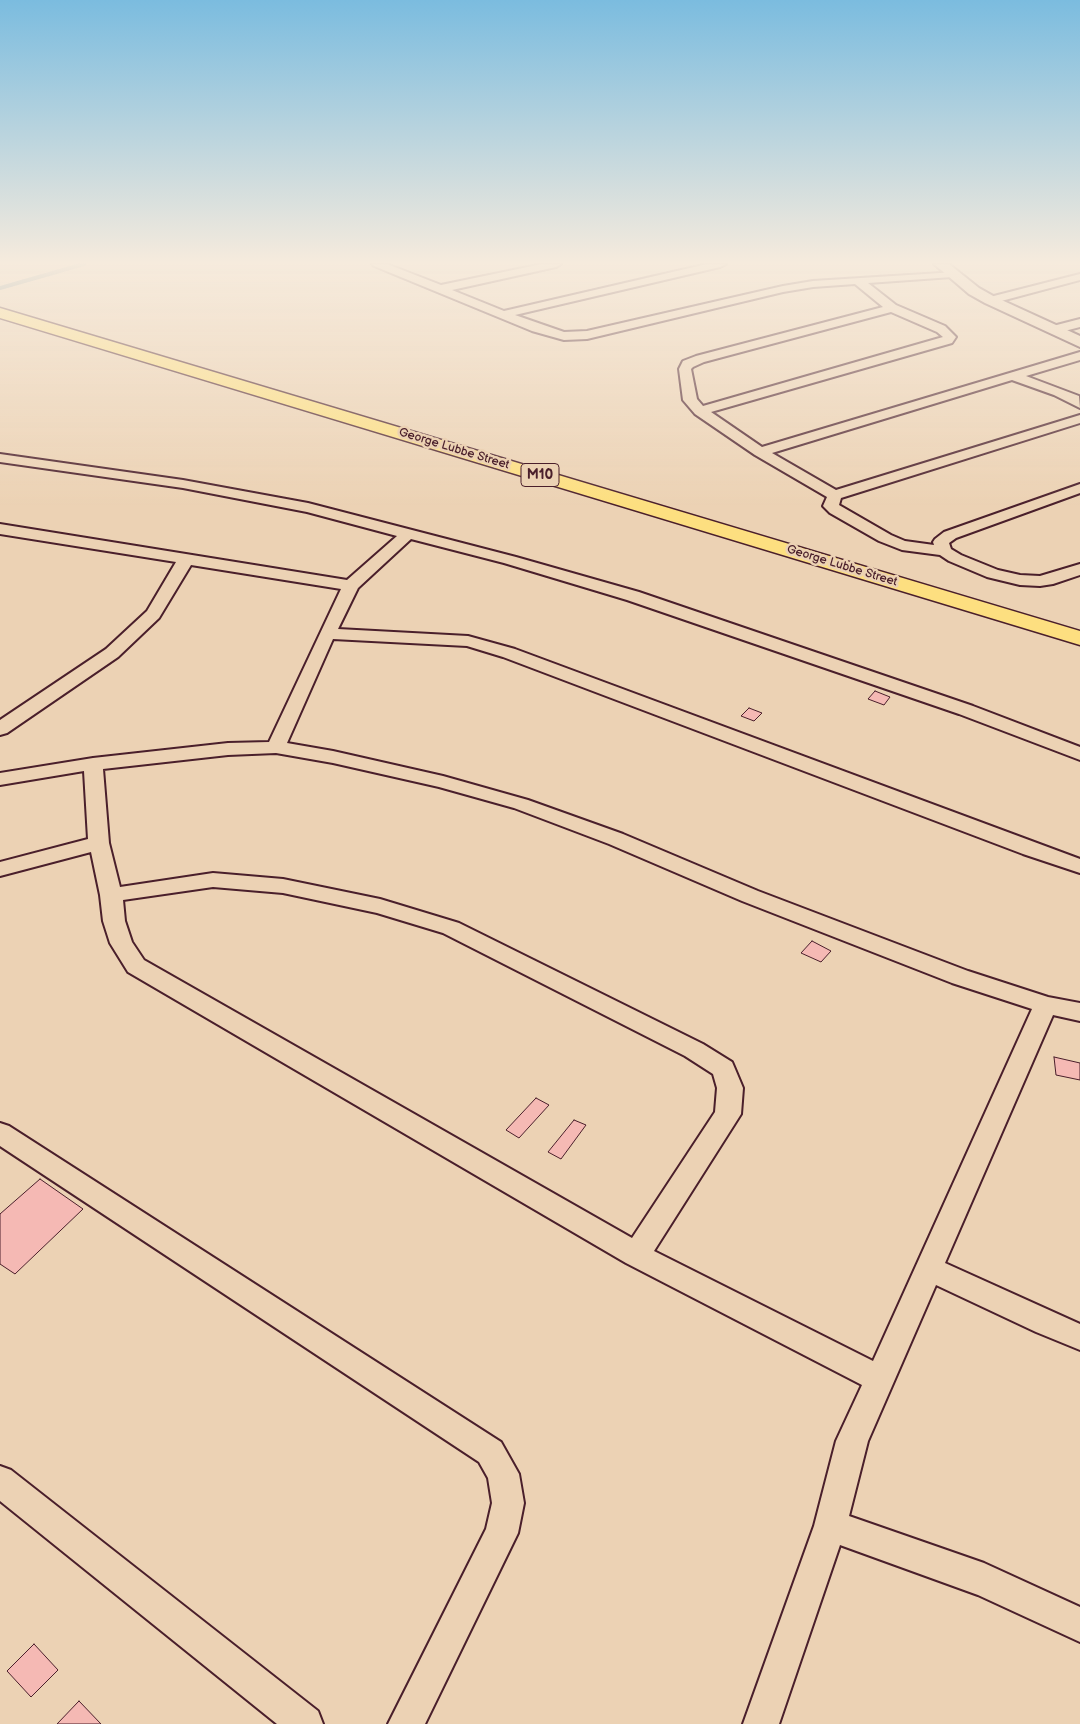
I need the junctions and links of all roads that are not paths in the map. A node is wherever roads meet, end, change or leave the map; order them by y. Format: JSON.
{"nodes":[{"id":1,"x":105,"y":344,"type":"edge"},
{"id":2,"x":755,"y":344,"type":"edge"},
{"id":3,"x":938,"y":344,"type":"edge"},
{"id":4,"x":1080,"y":356,"type":"edge"},
{"id":5,"x":1012,"y":376,"type":"junction"},
{"id":6,"x":1080,"y":404,"type":"edge"},
{"id":7,"x":700,"y":411,"type":"junction"},
{"id":8,"x":1080,"y":419,"type":"edge"},
{"id":9,"x":760,"y":452,"type":"junction"},
{"id":10,"x":0,"y":458,"type":"edge"},
{"id":11,"x":1080,"y":488,"type":"edge"},
{"id":12,"x":835,"y":494,"type":"junction"},
{"id":13,"x":0,"y":529,"type":"edge"},
{"id":14,"x":20,"y":533,"type":"junction"},
{"id":15,"x":407,"y":535,"type":"junction"},
{"id":16,"x":0,"y":544,"type":"edge"},
{"id":17,"x":944,"y":551,"type":"junction"},
{"id":18,"x":184,"y":560,"type":"junction"},
{"id":19,"x":1080,"y":569,"type":"edge"},
{"id":20,"x":351,"y":586,"type":"junction"},
{"id":21,"x":327,"y":634,"type":"junction"},
{"id":22,"x":1080,"y":638,"type":"edge"},
{"id":23,"x":0,"y":729,"type":"edge"},
{"id":24,"x":276,"y":747,"type":"junction"},
{"id":25,"x":1080,"y":754,"type":"edge"},
{"id":26,"x":93,"y":764,"type":"junction"},
{"id":27,"x":0,"y":779,"type":"edge"},
{"id":28,"x":99,"y":843,"type":"junction"},
{"id":29,"x":1080,"y":866,"type":"edge"},
{"id":30,"x":0,"y":869,"type":"edge"},
{"id":31,"x":111,"y":895,"type":"junction"},
{"id":32,"x":1046,"y":1005,"type":"junction"},
{"id":33,"x":1080,"y":1012,"type":"edge"},
{"id":34,"x":0,"y":1133,"type":"edge"},
{"id":35,"x":636,"y":1255,"type":"junction"},
{"id":36,"x":928,"y":1268,"type":"junction"},
{"id":37,"x":1080,"y":1337,"type":"edge"},
{"id":38,"x":879,"y":1378,"type":"junction"},
{"id":39,"x":0,"y":1482,"type":"edge"},
{"id":40,"x":830,"y":1526,"type":"junction"},
{"id":41,"x":1080,"y":1625,"type":"edge"},
{"id":42,"x":305,"y":1724,"type":"edge"},
{"id":43,"x":406,"y":1724,"type":"edge"},
{"id":44,"x":761,"y":1724,"type":"edge"}],
"edges":[{"from":1,"to":22,"type":"main road","name":"George Lubbe Street","number":"M10"},
{"from":2,"to":7,"type":"street"},
{"from":3,"to":7,"type":"street"},
{"from":4,"to":5,"type":"street"},
{"from":5,"to":6,"type":"street"},
{"from":5,"to":9,"type":"street"},
{"from":7,"to":9,"type":"street"},
{"from":8,"to":12,"type":"street"},
{"from":9,"to":12,"type":"street"},
{"from":10,"to":15,"type":"street"},
{"from":11,"to":17,"type":"street"},
{"from":12,"to":17,"type":"street"},
{"from":13,"to":14,"type":"street"},
{"from":14,"to":16,"type":"street"},
{"from":14,"to":18,"type":"street"},
{"from":15,"to":20,"type":"street"},
{"from":15,"to":25,"type":"street"},
{"from":17,"to":19,"type":"street"},
{"from":18,"to":20,"type":"street"},
{"from":18,"to":23,"type":"street"},
{"from":20,"to":21,"type":"street"},
{"from":21,"to":24,"type":"street"},
{"from":21,"to":29,"type":"street"},
{"from":24,"to":26,"type":"street"},
{"from":24,"to":32,"type":"street"},
{"from":26,"to":27,"type":"street"},
{"from":26,"to":28,"type":"street"},
{"from":28,"to":30,"type":"street"},
{"from":28,"to":31,"type":"street"},
{"from":31,"to":35,"type":"street"},
{"from":31,"to":35,"type":"street"},
{"from":32,"to":33,"type":"street"},
{"from":32,"to":36,"type":"street"},
{"from":34,"to":43,"type":"street"},
{"from":35,"to":38,"type":"street"},
{"from":36,"to":37,"type":"street"},
{"from":36,"to":38,"type":"street"},
{"from":38,"to":40,"type":"street"},
{"from":39,"to":42,"type":"street"},
{"from":40,"to":41,"type":"street"},
{"from":40,"to":44,"type":"street"}]}
